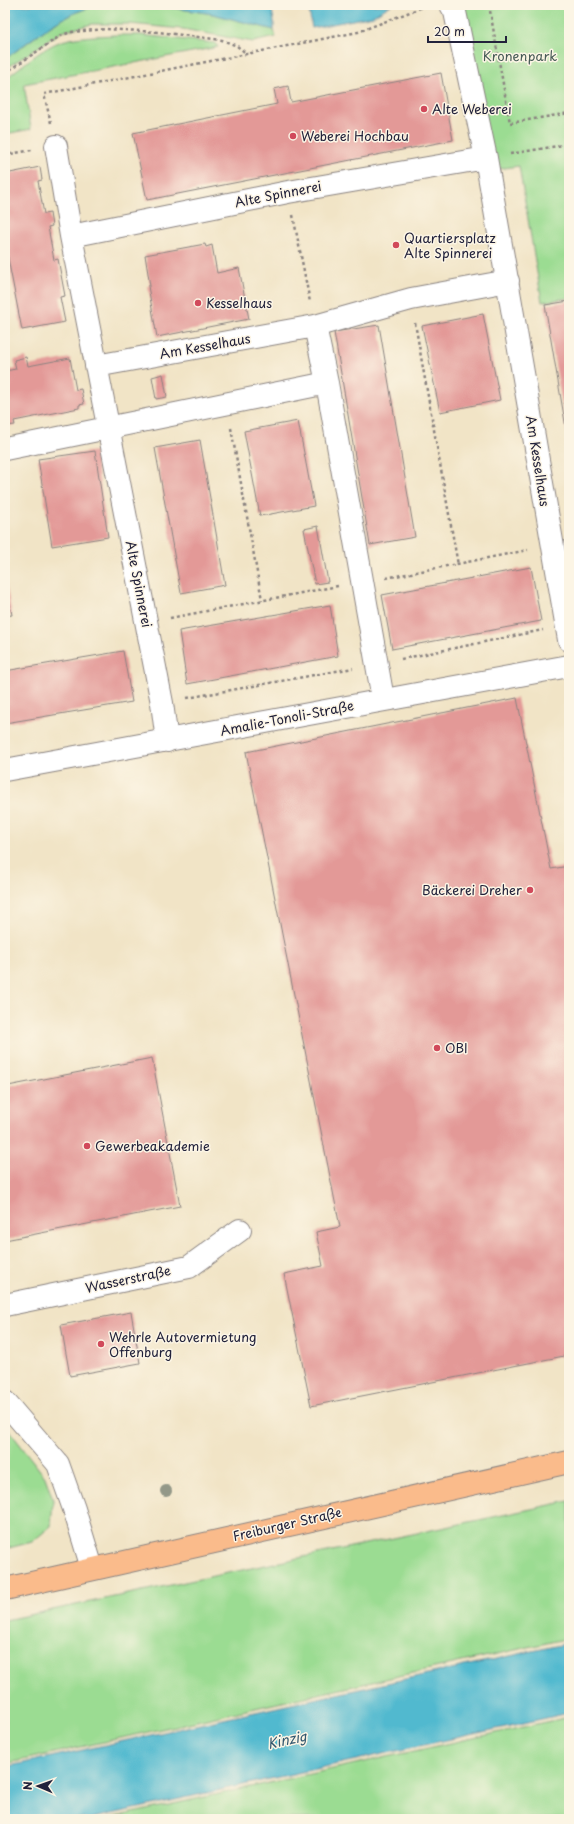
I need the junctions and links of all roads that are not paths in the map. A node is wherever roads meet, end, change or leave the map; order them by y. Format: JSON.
{"nodes":[{"id":1,"x":451,"y":5,"type":"edge"},
{"id":2,"x":56,"y":146,"type":"dead end"},
{"id":3,"x":486,"y":158,"type":"junction"},
{"id":4,"x":71,"y":236,"type":"junction"},
{"id":5,"x":508,"y":281,"type":"junction"},
{"id":6,"x":315,"y":326,"type":"junction"},
{"id":7,"x":96,"y":366,"type":"junction"},
{"id":8,"x":327,"y":383,"type":"junction"},
{"id":9,"x":109,"y":428,"type":"junction"},
{"id":10,"x":5,"y":449,"type":"edge"},
{"id":11,"x":569,"y":640,"type":"edge"},
{"id":12,"x":569,"y":666,"type":"edge"},
{"id":13,"x":383,"y":699,"type":"junction"},
{"id":14,"x":167,"y":741,"type":"junction"},
{"id":15,"x":5,"y":770,"type":"edge"},
{"id":16,"x":240,"y":1230,"type":"dead end"},
{"id":17,"x":5,"y":1305,"type":"edge"},
{"id":18,"x":5,"y":1402,"type":"edge"},
{"id":19,"x":569,"y":1462,"type":"edge"},
{"id":20,"x":92,"y":1568,"type":"junction"},
{"id":21,"x":5,"y":1588,"type":"edge"}],
"edges":[{"from":1,"to":3,"type":"street","name":"Am Kesselhaus"},
{"from":2,"to":4,"type":"street","name":"Alte Spinnerei"},
{"from":3,"to":4,"type":"street","name":"Alte Spinnerei"},
{"from":3,"to":5,"type":"street","name":"Am Kesselhaus"},
{"from":4,"to":7,"type":"street","name":"Alte Spinnerei"},
{"from":5,"to":6,"type":"street","name":"Am Kesselhaus"},
{"from":5,"to":11,"type":"street","name":"Am Kesselhaus"},
{"from":6,"to":7,"type":"street","name":"Am Kesselhaus"},
{"from":6,"to":8,"type":"street"},
{"from":7,"to":9,"type":"street","name":"Alte Spinnerei"},
{"from":8,"to":9,"type":"street"},
{"from":8,"to":13,"type":"street"},
{"from":9,"to":10,"type":"street"},
{"from":9,"to":14,"type":"street","name":"Alte Spinnerei"},
{"from":12,"to":13,"type":"street","name":"Amalie-Tonoli-Straße"},
{"from":13,"to":14,"type":"street","name":"Amalie-Tonoli-Straße"},
{"from":14,"to":15,"type":"street","name":"Amalie-Tonoli-Straße"},
{"from":16,"to":17,"type":"street","name":"Wasserstraße"},
{"from":18,"to":20,"type":"street"},
{"from":19,"to":20,"type":"main road","name":"Freiburger Straße"},
{"from":20,"to":21,"type":"main road","name":"Freiburger Straße"}]}
